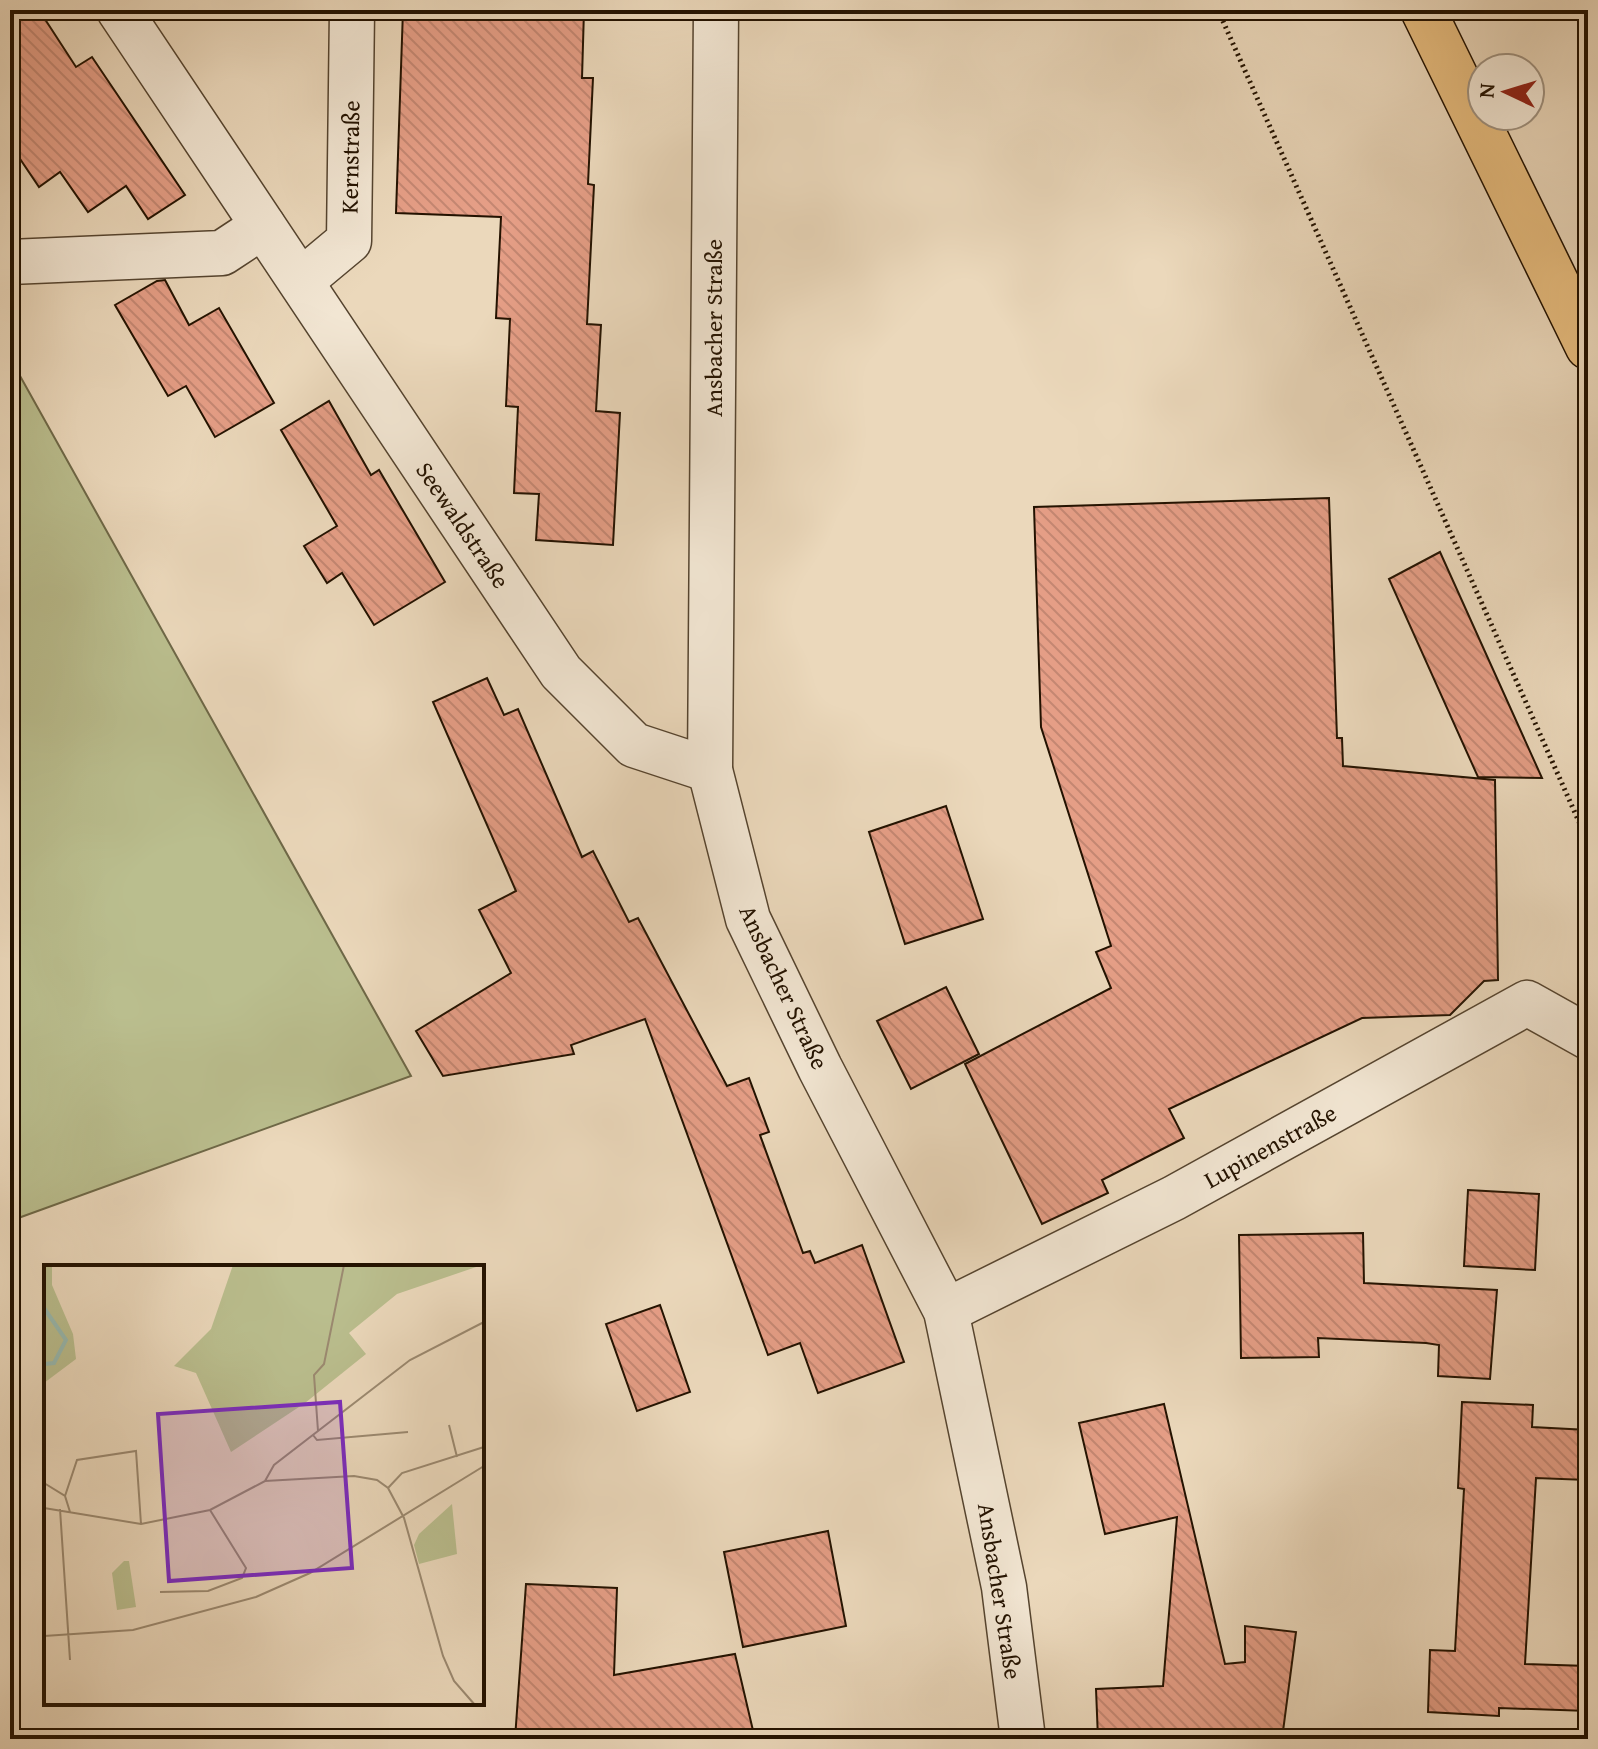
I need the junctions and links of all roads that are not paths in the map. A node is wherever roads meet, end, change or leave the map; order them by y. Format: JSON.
{"nodes":[{"id":1,"x":119,"y":10,"type":"edge"},
{"id":2,"x":352,"y":10,"type":"edge"},
{"id":3,"x":716,"y":10,"type":"edge"},
{"id":4,"x":1423,"y":10,"type":"edge"},
{"id":5,"x":263,"y":226,"type":"junction"},
{"id":6,"x":10,"y":262,"type":"edge"},
{"id":7,"x":301,"y":281,"type":"junction"},
{"id":8,"x":1588,"y":347,"type":"edge"},
{"id":9,"x":710,"y":770,"type":"junction"},
{"id":10,"x":1588,"y":1037,"type":"edge"},
{"id":11,"x":946,"y":1311,"type":"junction"},
{"id":12,"x":1023,"y":1739,"type":"edge"}],
"edges":[{"from":1,"to":5,"type":"street","name":"Seewaldstraße"},
{"from":2,"to":7,"type":"street","name":"Kernstraße"},
{"from":3,"to":9,"type":"street","name":"Ansbacher Straße"},
{"from":4,"to":8,"type":"main road"},
{"from":5,"to":6,"type":"street"},
{"from":5,"to":7,"type":"street","name":"Seewaldstraße"},
{"from":7,"to":9,"type":"street","name":"Seewaldstraße"},
{"from":9,"to":11,"type":"street","name":"Ansbacher Straße"},
{"from":10,"to":11,"type":"street","name":"Lupinenstraße"},
{"from":11,"to":12,"type":"street","name":"Ansbacher Straße"}]}
